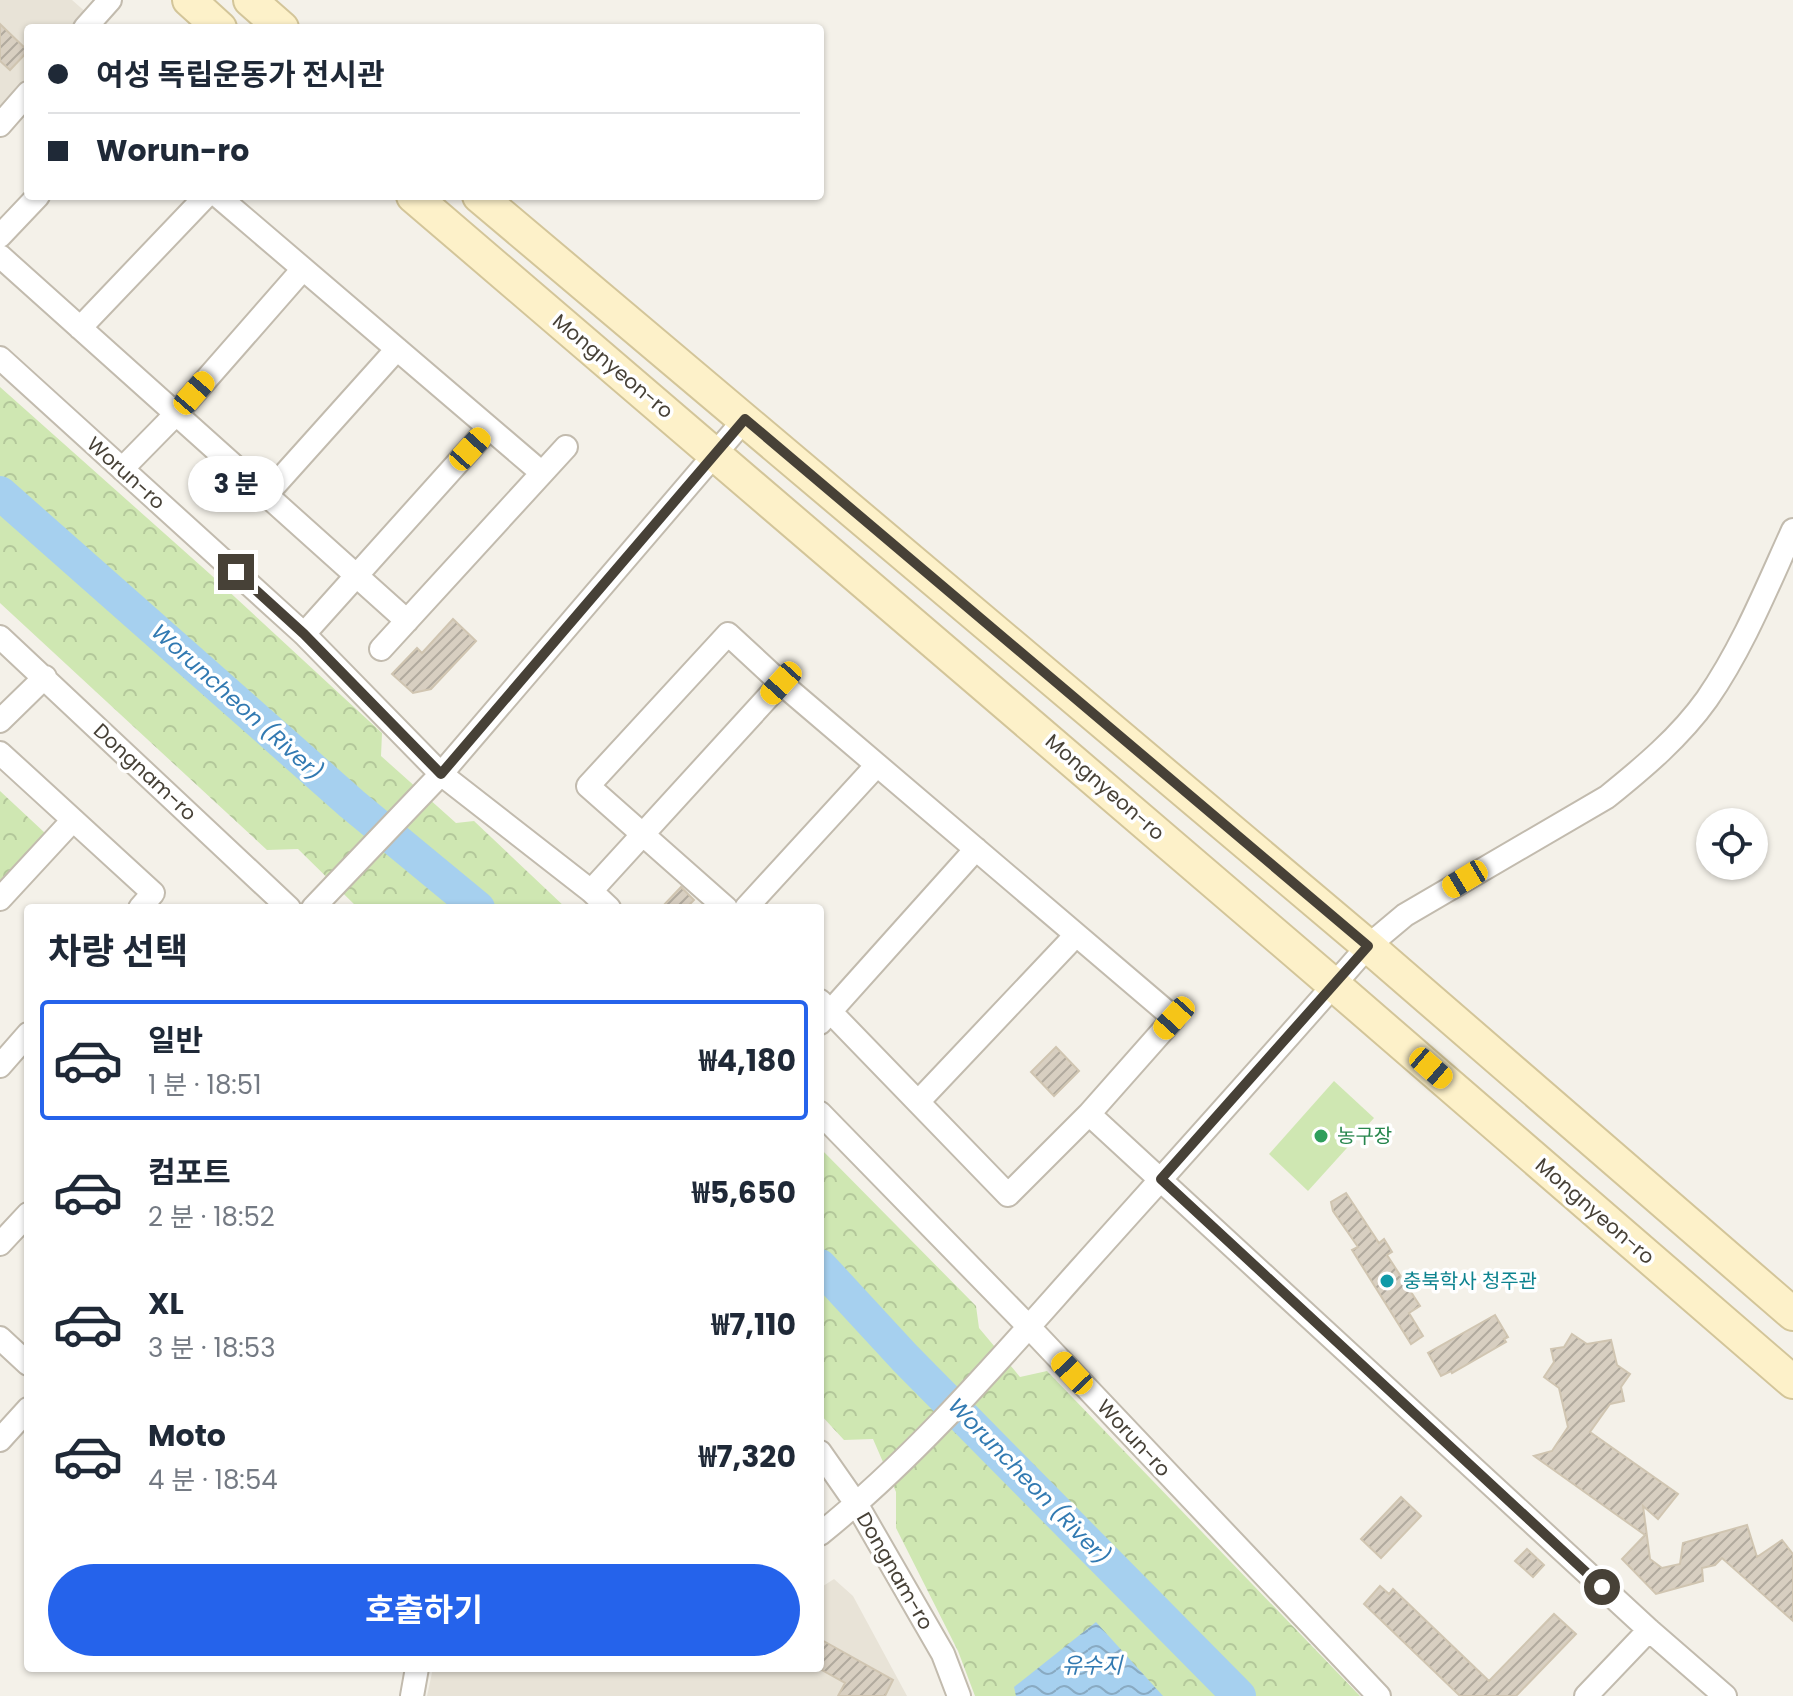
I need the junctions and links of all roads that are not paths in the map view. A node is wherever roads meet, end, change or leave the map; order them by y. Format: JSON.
{"nodes":[{"id":1,"x":110,"y":0,"type":"edge"},
{"id":2,"x":189,"y":0,"type":"edge"},
{"id":3,"x":250,"y":0,"type":"edge"},
{"id":4,"x":89,"y":24,"type":"edge"},
{"id":5,"x":216,"y":24,"type":"edge"},
{"id":6,"x":277,"y":24,"type":"edge"},
{"id":7,"x":24,"y":98,"type":"edge"},
{"id":8,"x":0,"y":125,"type":"edge"},
{"id":9,"x":34,"y":200,"type":"edge"},
{"id":10,"x":202,"y":200,"type":"edge"},
{"id":11,"x":223,"y":200,"type":"edge"},
{"id":12,"x":418,"y":200,"type":"edge"},
{"id":13,"x":484,"y":200,"type":"edge"},
{"id":14,"x":0,"y":236,"type":"edge"},
{"id":15,"x":0,"y":256,"type":"edge"},
{"id":16,"x":303,"y":269,"type":"junction"},
{"id":17,"x":80,"y":328,"type":"junction"},
{"id":18,"x":397,"y":349,"type":"junction"},
{"id":19,"x":0,"y":358,"type":"edge"},
{"id":20,"x":176,"y":414,"type":"junction"},
{"id":21,"x":745,"y":419,"type":"junction"},
{"id":22,"x":489,"y":428,"type":"junction"},
{"id":23,"x":566,"y":447,"type":"dead end"},
{"id":24,"x":716,"y":454,"type":"junction"},
{"id":25,"x":122,"y":469,"type":"junction"},
{"id":26,"x":542,"y":473,"type":"junction"},
{"id":27,"x":266,"y":495,"type":"junction"},
{"id":28,"x":1793,"y":530,"type":"edge"},
{"id":29,"x":356,"y":576,"type":"junction"},
{"id":30,"x":407,"y":621,"type":"junction"},
{"id":31,"x":304,"y":634,"type":"junction"},
{"id":32,"x":0,"y":637,"type":"edge"},
{"id":33,"x":381,"y":649,"type":"dead end"},
{"id":34,"x":45,"y":677,"type":"junction"},
{"id":35,"x":781,"y":683,"type":"junction"},
{"id":36,"x":0,"y":721,"type":"edge"},
{"id":37,"x":0,"y":753,"type":"edge"},
{"id":38,"x":877,"y":765,"type":"junction"},
{"id":39,"x":441,"y":774,"type":"junction"},
{"id":40,"x":73,"y":820,"type":"junction"},
{"id":41,"x":644,"y":833,"type":"junction"},
{"id":42,"x":976,"y":849,"type":"junction"},
{"id":43,"x":591,"y":891,"type":"junction"},
{"id":44,"x":0,"y":899,"type":"edge"},
{"id":45,"x":143,"y":904,"type":"edge"},
{"id":46,"x":285,"y":904,"type":"edge"},
{"id":47,"x":317,"y":904,"type":"edge"},
{"id":48,"x":605,"y":904,"type":"edge"},
{"id":49,"x":722,"y":904,"type":"edge"},
{"id":50,"x":750,"y":904,"type":"edge"},
{"id":51,"x":1076,"y":935,"type":"junction"},
{"id":52,"x":1368,"y":946,"type":"junction"},
{"id":53,"x":1334,"y":985,"type":"junction"},
{"id":54,"x":824,"y":1012,"type":"edge"},
{"id":55,"x":24,"y":1039,"type":"edge"},
{"id":56,"x":0,"y":1066,"type":"edge"},
{"id":57,"x":918,"y":1102,"type":"junction"},
{"id":58,"x":1089,"y":1114,"type":"junction"},
{"id":59,"x":824,"y":1117,"type":"edge"},
{"id":60,"x":1161,"y":1179,"type":"junction"},
{"id":61,"x":24,"y":1218,"type":"edge"},
{"id":62,"x":0,"y":1244,"type":"edge"},
{"id":63,"x":1793,"y":1314,"type":"edge"},
{"id":64,"x":1029,"y":1327,"type":"junction"},
{"id":65,"x":0,"y":1338,"type":"edge"},
{"id":66,"x":24,"y":1360,"type":"edge"},
{"id":67,"x":1793,"y":1382,"type":"edge"},
{"id":68,"x":24,"y":1413,"type":"edge"},
{"id":69,"x":0,"y":1440,"type":"edge"},
{"id":70,"x":824,"y":1458,"type":"edge"},
{"id":71,"x":857,"y":1505,"type":"junction"},
{"id":72,"x":824,"y":1531,"type":"edge"},
{"id":73,"x":1649,"y":1630,"type":"junction"},
{"id":74,"x":416,"y":1672,"type":"edge"},
{"id":75,"x":412,"y":1696,"type":"edge"},
{"id":76,"x":959,"y":1696,"type":"edge"},
{"id":77,"x":1379,"y":1696,"type":"edge"},
{"id":78,"x":1586,"y":1696,"type":"edge"},
{"id":79,"x":1725,"y":1696,"type":"edge"}],
"edges":[{"from":1,"to":4,"type":"street"},
{"from":2,"to":5,"type":"street"},
{"from":3,"to":6,"type":"street"},
{"from":7,"to":8,"type":"street"},
{"from":9,"to":14,"type":"street"},
{"from":10,"to":17,"type":"street"},
{"from":11,"to":16,"type":"street"},
{"from":12,"to":24,"type":"street","name":"Mongnyeon-ro"},
{"from":13,"to":21,"type":"street"},
{"from":15,"to":17,"type":"street"},
{"from":16,"to":18,"type":"street"},
{"from":16,"to":20,"type":"street"},
{"from":17,"to":20,"type":"street"},
{"from":18,"to":22,"type":"street"},
{"from":18,"to":27,"type":"street"},
{"from":19,"to":25,"type":"street","name":"Worun-ro"},
{"from":20,"to":25,"type":"street"},
{"from":20,"to":27,"type":"street"},
{"from":21,"to":24,"type":"street"},
{"from":21,"to":52,"type":"street"},
{"from":22,"to":26,"type":"street"},
{"from":22,"to":29,"type":"street"},
{"from":23,"to":26,"type":"street"},
{"from":24,"to":39,"type":"street"},
{"from":24,"to":53,"type":"street","name":"Mongnyeon-ro"},
{"from":25,"to":31,"type":"street","name":"Worun-ro"},
{"from":26,"to":30,"type":"street"},
{"from":27,"to":29,"type":"street"},
{"from":28,"to":52,"type":"street"},
{"from":29,"to":30,"type":"street"},
{"from":29,"to":31,"type":"street"},
{"from":30,"to":33,"type":"street"},
{"from":31,"to":39,"type":"street","name":"Worun-ro"},
{"from":32,"to":34,"type":"street","name":"Dongnam-ro"},
{"from":34,"to":36,"type":"street"},
{"from":34,"to":46,"type":"street","name":"Dongnam-ro"},
{"from":35,"to":38,"type":"street"},
{"from":35,"to":41,"type":"street"},
{"from":35,"to":41,"type":"street"},
{"from":37,"to":40,"type":"street"},
{"from":38,"to":42,"type":"street"},
{"from":38,"to":50,"type":"street"},
{"from":39,"to":43,"type":"street","name":"Worun-ro"},
{"from":39,"to":47,"type":"street"},
{"from":40,"to":44,"type":"street"},
{"from":40,"to":45,"type":"street"},
{"from":41,"to":43,"type":"street"},
{"from":41,"to":49,"type":"street"},
{"from":42,"to":51,"type":"street"},
{"from":42,"to":54,"type":"street"},
{"from":43,"to":48,"type":"street","name":"Worun-ro"},
{"from":51,"to":57,"type":"street"},
{"from":51,"to":58,"type":"street"},
{"from":52,"to":53,"type":"street"},
{"from":52,"to":63,"type":"street"},
{"from":53,"to":60,"type":"street"},
{"from":53,"to":67,"type":"street","name":"Mongnyeon-ro"},
{"from":54,"to":57,"type":"street"},
{"from":55,"to":56,"type":"street"},
{"from":57,"to":58,"type":"street"},
{"from":58,"to":60,"type":"street"},
{"from":59,"to":64,"type":"street","name":"Worun-ro"},
{"from":60,"to":64,"type":"street"},
{"from":60,"to":73,"type":"street"},
{"from":61,"to":62,"type":"street"},
{"from":64,"to":71,"type":"street"},
{"from":64,"to":77,"type":"street","name":"Worun-ro"},
{"from":65,"to":66,"type":"street"},
{"from":68,"to":69,"type":"street"},
{"from":70,"to":71,"type":"street","name":"Dongnam-ro"},
{"from":71,"to":72,"type":"street"},
{"from":71,"to":76,"type":"street","name":"Dongnam-ro"},
{"from":73,"to":78,"type":"street"},
{"from":73,"to":79,"type":"street"},
{"from":74,"to":75,"type":"street"}]}
